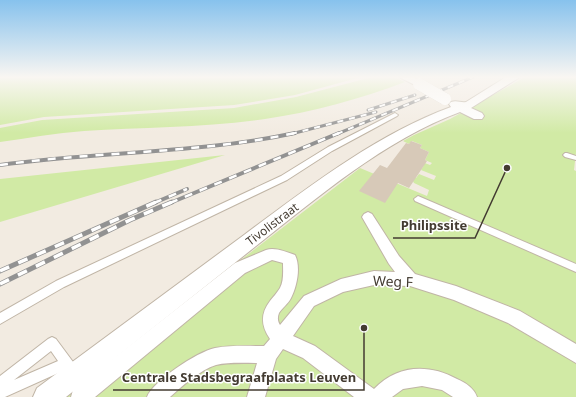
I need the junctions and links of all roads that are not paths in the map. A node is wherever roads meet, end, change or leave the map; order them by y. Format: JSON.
{"nodes":[{"id":1,"x":439,"y":96,"type":"edge"},
{"id":2,"x":483,"y":96,"type":"edge"},
{"id":3,"x":462,"y":108,"type":"junction"},
{"id":4,"x":395,"y":115,"type":"dead end"},
{"id":5,"x":478,"y":116,"type":"dead end"},
{"id":6,"x":567,"y":155,"type":"dead end"},
{"id":7,"x":576,"y":158,"type":"edge"},
{"id":8,"x":418,"y":199,"type":"dead end"},
{"id":9,"x":368,"y":217,"type":"dead end"},
{"id":10,"x":576,"y":268,"type":"edge"},
{"id":11,"x":410,"y":279,"type":"junction"},
{"id":12,"x":0,"y":318,"type":"edge"},
{"id":13,"x":281,"y":337,"type":"junction"},
{"id":14,"x":576,"y":354,"type":"edge"},
{"id":15,"x":268,"y":355,"type":"junction"},
{"id":16,"x":74,"y":378,"type":"edge"},
{"id":17,"x":0,"y":384,"type":"edge"},
{"id":18,"x":0,"y":393,"type":"edge"},
{"id":19,"x":46,"y":397,"type":"edge"},
{"id":20,"x":156,"y":397,"type":"edge"},
{"id":21,"x":256,"y":397,"type":"edge"},
{"id":22,"x":370,"y":397,"type":"edge"},
{"id":23,"x":379,"y":397,"type":"edge"},
{"id":24,"x":468,"y":397,"type":"edge"}],
"edges":[{"from":1,"to":3,"type":"street","bridge":true},
{"from":2,"to":3,"type":"street","name":"Tivolistraat"},
{"from":3,"to":5,"type":"street"},
{"from":3,"to":16,"type":"street","name":"Tivolistraat"},
{"from":4,"to":12,"type":"lane"},
{"from":6,"to":7,"type":"lane"},
{"from":8,"to":10,"type":"lane"},
{"from":9,"to":11,"type":"street"},
{"from":11,"to":13,"type":"street","name":"Weg F"},
{"from":11,"to":14,"type":"street","name":"Weg F"},
{"from":13,"to":15,"type":"street","name":"Weg F"},
{"from":13,"to":16,"type":"street"},
{"from":13,"to":22,"type":"street"},
{"from":15,"to":20,"type":"street"},
{"from":15,"to":21,"type":"street","name":"Weg F"},
{"from":16,"to":17,"type":"lane"},
{"from":16,"to":18,"type":"lane"},
{"from":16,"to":19,"type":"street","name":"Tivolistraat"},
{"from":23,"to":24,"type":"street"}]}
